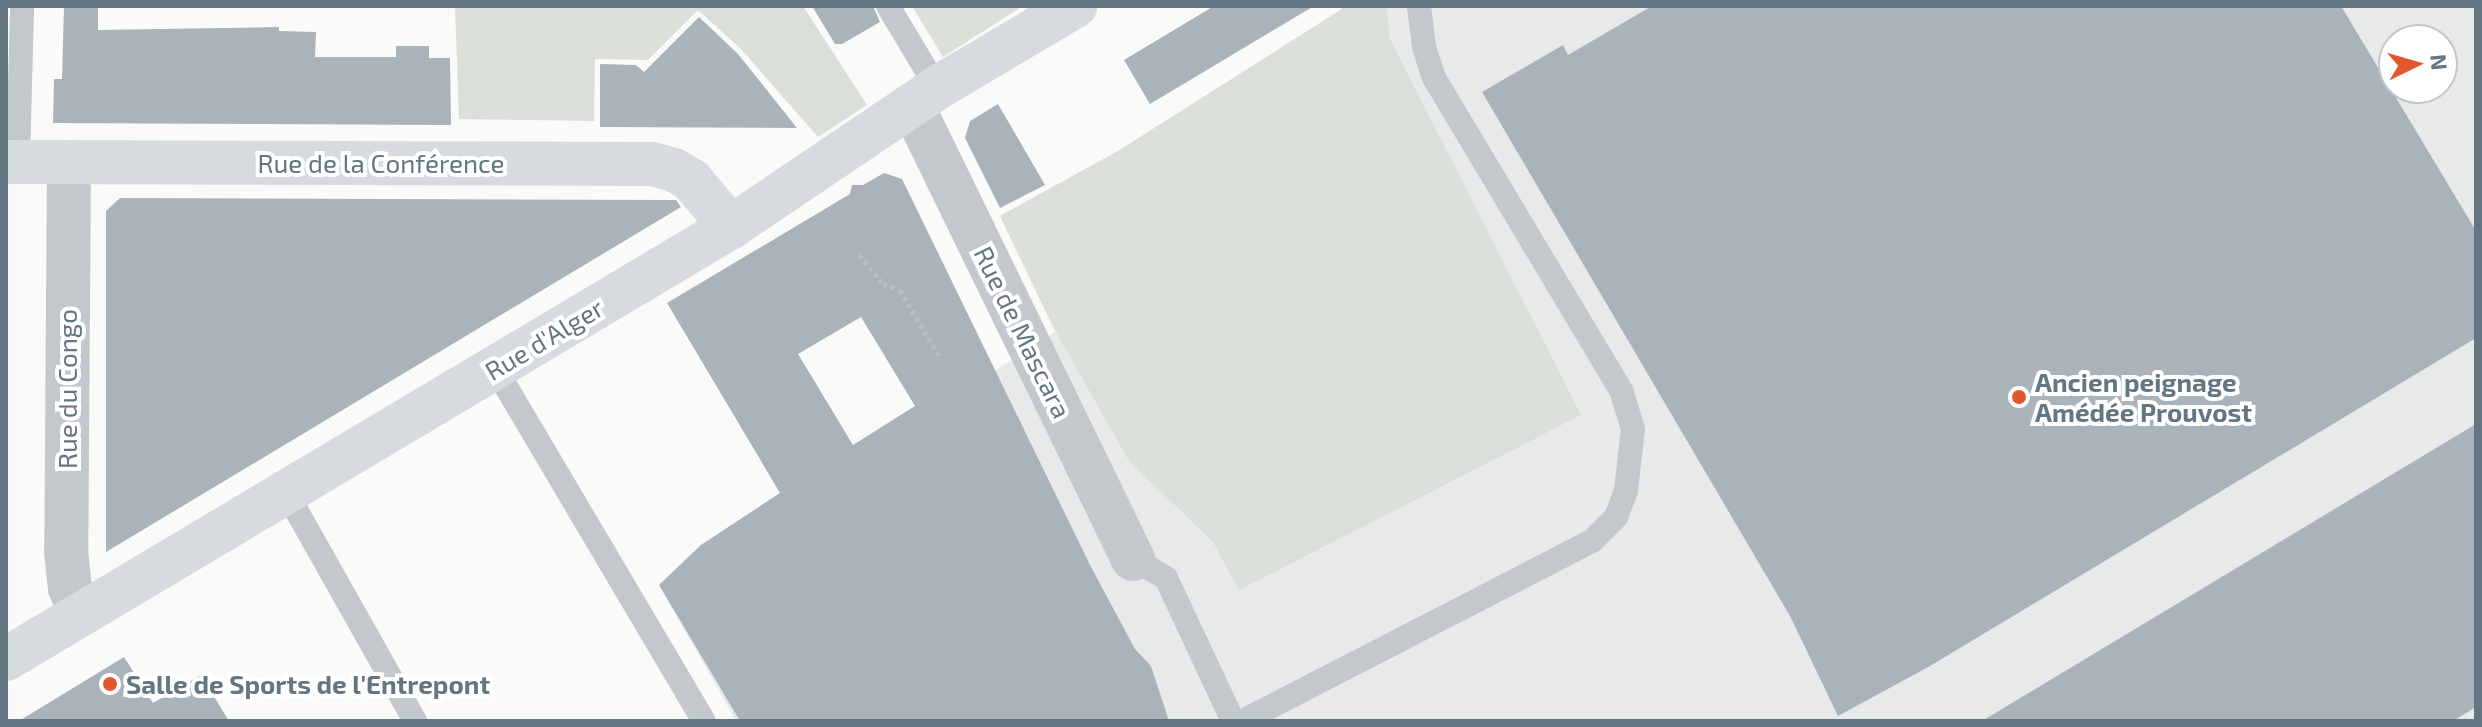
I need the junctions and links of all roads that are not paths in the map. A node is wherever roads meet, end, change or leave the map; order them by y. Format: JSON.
{"nodes":[{"id":1,"x":22,"y":6,"type":"edge"},
{"id":2,"x":888,"y":6,"type":"edge"},
{"id":3,"x":1075,"y":6,"type":"edge"},
{"id":4,"x":1419,"y":6,"type":"edge"},
{"id":5,"x":924,"y":96,"type":"junction"},
{"id":6,"x":12,"y":162,"type":"edge"},
{"id":7,"x":69,"y":162,"type":"junction"},
{"id":8,"x":731,"y":227,"type":"junction"},
{"id":9,"x":495,"y":368,"type":"junction"},
{"id":10,"x":286,"y":492,"type":"junction"},
{"id":11,"x":1133,"y":559,"type":"joint"},
{"id":12,"x":81,"y":614,"type":"junction"},
{"id":13,"x":6,"y":659,"type":"edge"},
{"id":14,"x":415,"y":721,"type":"edge"},
{"id":15,"x":704,"y":721,"type":"edge"},
{"id":16,"x":1233,"y":721,"type":"edge"},
{"id":17,"x":1243,"y":721,"type":"edge"}],
"edges":[{"from":1,"to":6,"type":"lane"},
{"from":2,"to":5,"type":"lane"},
{"from":3,"to":5,"type":"street","name":"Rue d'Alger"},
{"from":4,"to":17,"type":"lane"},
{"from":5,"to":8,"type":"street","name":"Rue d'Alger"},
{"from":5,"to":11,"type":"street","name":"Rue de Mascara"},
{"from":6,"to":7,"type":"street","name":"Rue de la Conférence"},
{"from":7,"to":8,"type":"street","name":"Rue de la Conférence"},
{"from":7,"to":12,"type":"street","name":"Rue du Congo"},
{"from":8,"to":9,"type":"street","name":"Rue d'Alger"},
{"from":9,"to":10,"type":"street","name":"Rue d'Alger"},
{"from":9,"to":15,"type":"lane"},
{"from":10,"to":12,"type":"street","name":"Rue d'Alger"},
{"from":10,"to":14,"type":"lane"},
{"from":11,"to":16,"type":"lane"},
{"from":12,"to":13,"type":"street","name":"Rue d'Alger"}]}
